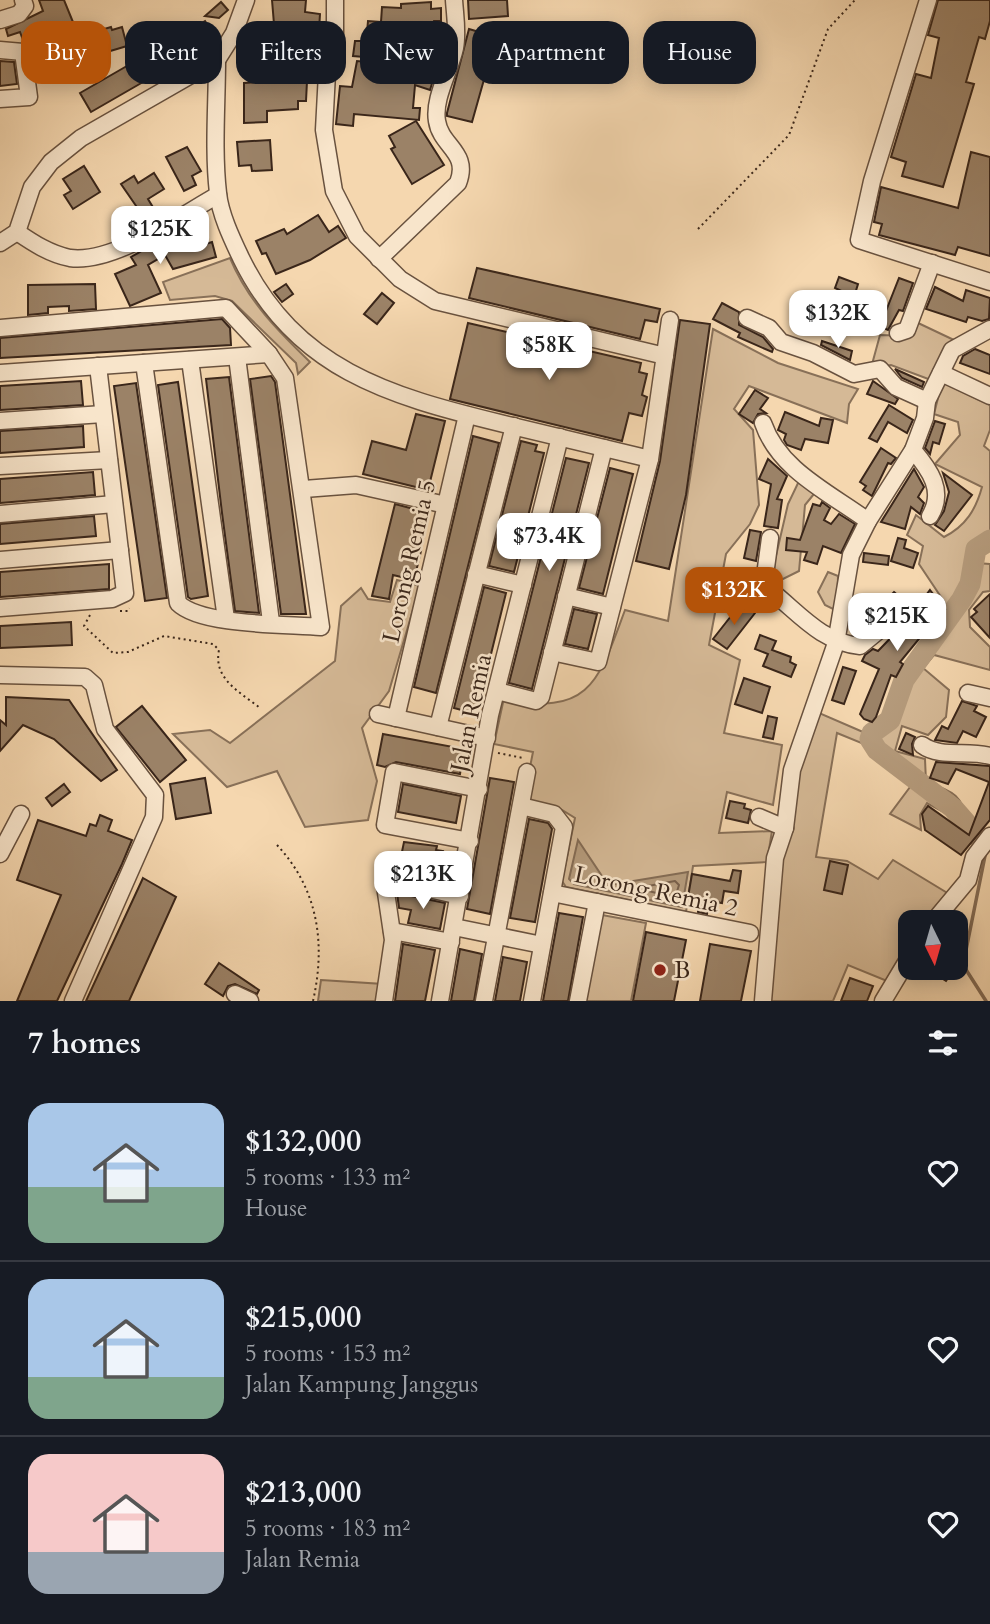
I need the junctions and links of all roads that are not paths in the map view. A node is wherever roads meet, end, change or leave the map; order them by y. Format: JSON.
{"nodes":[{"id":1,"x":246,"y":0,"type":"edge"},
{"id":2,"x":335,"y":0,"type":"edge"},
{"id":3,"x":454,"y":0,"type":"edge"},
{"id":4,"x":929,"y":0,"type":"edge"},
{"id":5,"x":24,"y":3,"type":"edge"},
{"id":6,"x":0,"y":20,"type":"edge"},
{"id":7,"x":0,"y":50,"type":"edge"},
{"id":8,"x":222,"y":52,"type":"edge"},
{"id":9,"x":175,"y":84,"type":"edge"},
{"id":10,"x":217,"y":84,"type":"edge"},
{"id":11,"x":0,"y":99,"type":"edge"},
{"id":12,"x":218,"y":195,"type":"junction"},
{"id":13,"x":17,"y":232,"type":"junction"},
{"id":14,"x":0,"y":243,"type":"edge"},
{"id":15,"x":379,"y":259,"type":"junction"},
{"id":16,"x":932,"y":263,"type":"junction"},
{"id":17,"x":990,"y":282,"type":"edge"},
{"id":18,"x":747,"y":318,"type":"dead end"},
{"id":19,"x":670,"y":320,"type":"dead end"},
{"id":20,"x":0,"y":328,"type":"edge"},
{"id":21,"x":990,"y":328,"type":"edge"},
{"id":22,"x":898,"y":333,"type":"dead end"},
{"id":23,"x":269,"y":354,"type":"junction"},
{"id":24,"x":237,"y":356,"type":"junction"},
{"id":25,"x":665,"y":356,"type":"junction"},
{"id":26,"x":190,"y":359,"type":"junction"},
{"id":27,"x":144,"y":363,"type":"junction"},
{"id":28,"x":97,"y":366,"type":"junction"},
{"id":29,"x":0,"y":373,"type":"edge"},
{"id":30,"x":940,"y":373,"type":"junction"},
{"id":31,"x":990,"y":396,"type":"edge"},
{"id":32,"x":927,"y":401,"type":"junction"},
{"id":33,"x":103,"y":414,"type":"junction"},
{"id":34,"x":467,"y":415,"type":"junction"},
{"id":35,"x":0,"y":421,"type":"edge"},
{"id":36,"x":763,"y":423,"type":"dead end"},
{"id":37,"x":513,"y":426,"type":"junction"},
{"id":38,"x":560,"y":437,"type":"junction"},
{"id":39,"x":604,"y":448,"type":"junction"},
{"id":40,"x":913,"y":450,"type":"junction"},
{"id":41,"x":650,"y":459,"type":"junction"},
{"id":42,"x":109,"y":460,"type":"junction"},
{"id":43,"x":0,"y":466,"type":"edge"},
{"id":44,"x":304,"y":489,"type":"junction"},
{"id":45,"x":114,"y":504,"type":"junction"},
{"id":46,"x":446,"y":505,"type":"junction"},
{"id":47,"x":0,"y":514,"type":"edge"},
{"id":48,"x":930,"y":516,"type":"dead end"},
{"id":49,"x":868,"y":521,"type":"junction"},
{"id":50,"x":770,"y":538,"type":"dead end"},
{"id":51,"x":120,"y":550,"type":"junction"},
{"id":52,"x":0,"y":560,"type":"edge"},
{"id":53,"x":476,"y":574,"type":"junction"},
{"id":54,"x":523,"y":585,"type":"junction"},
{"id":55,"x":763,"y":590,"type":"junction"},
{"id":56,"x":566,"y":596,"type":"junction"},
{"id":57,"x":730,"y":602,"type":"dead end"},
{"id":58,"x":612,"y":607,"type":"junction"},
{"id":59,"x":0,"y":608,"type":"edge"},
{"id":60,"x":899,"y":614,"type":"dead end"},
{"id":61,"x":226,"y":619,"type":"junction"},
{"id":62,"x":271,"y":622,"type":"junction"},
{"id":63,"x":836,"y":643,"type":"junction"},
{"id":64,"x":552,"y":652,"type":"junction"},
{"id":65,"x":0,"y":675,"type":"edge"},
{"id":66,"x":497,"y":691,"type":"junction"},
{"id":67,"x":968,"y":693,"type":"dead end"},
{"id":68,"x":990,"y":698,"type":"edge"},
{"id":69,"x":378,"y":714,"type":"dead end"},
{"id":70,"x":396,"y":718,"type":"junction"},
{"id":71,"x":438,"y":727,"type":"junction"},
{"id":72,"x":486,"y":744,"type":"junction"},
{"id":73,"x":922,"y":745,"type":"dead end"},
{"id":74,"x":990,"y":756,"type":"edge"},
{"id":75,"x":527,"y":772,"type":"road end"},
{"id":76,"x":479,"y":789,"type":"junction"},
{"id":77,"x":521,"y":807,"type":"junction"},
{"id":78,"x":21,"y":814,"type":"dead end"},
{"id":79,"x":759,"y":817,"type":"dead end"},
{"id":80,"x":785,"y":828,"type":"junction"},
{"id":81,"x":990,"y":836,"type":"edge"},
{"id":82,"x":470,"y":841,"type":"junction"},
{"id":83,"x":0,"y":854,"type":"edge"},
{"id":84,"x":552,"y":893,"type":"junction"},
{"id":85,"x":460,"y":896,"type":"junction"},
{"id":86,"x":597,"y":902,"type":"junction"},
{"id":87,"x":943,"y":910,"type":"edge"},
{"id":88,"x":392,"y":931,"type":"junction"},
{"id":89,"x":750,"y":933,"type":"dead end"},
{"id":90,"x":453,"y":935,"type":"junction"},
{"id":91,"x":496,"y":936,"type":"junction"},
{"id":92,"x":542,"y":945,"type":"junction"},
{"id":93,"x":898,"y":976,"type":"edge"},
{"id":94,"x":235,"y":995,"type":"dead end"},
{"id":95,"x":73,"y":1001,"type":"edge"},
{"id":96,"x":250,"y":1001,"type":"edge"},
{"id":97,"x":384,"y":1001,"type":"edge"},
{"id":98,"x":440,"y":1001,"type":"edge"},
{"id":99,"x":484,"y":1001,"type":"edge"},
{"id":100,"x":532,"y":1001,"type":"edge"},
{"id":101,"x":578,"y":1001,"type":"edge"},
{"id":102,"x":762,"y":1001,"type":"edge"},
{"id":103,"x":883,"y":1001,"type":"edge"}],
"edges":[{"from":1,"to":8,"type":"street"},
{"from":2,"to":15,"type":"street"},
{"from":3,"to":15,"type":"street"},
{"from":4,"to":16,"type":"street"},
{"from":5,"to":6,"type":"street"},
{"from":7,"to":11,"type":"street"},
{"from":9,"to":13,"type":"street"},
{"from":10,"to":12,"type":"street"},
{"from":12,"to":13,"type":"street"},
{"from":12,"to":34,"type":"street"},
{"from":13,"to":14,"type":"street"},
{"from":15,"to":25,"type":"street"},
{"from":16,"to":17,"type":"street"},
{"from":16,"to":22,"type":"street"},
{"from":18,"to":32,"type":"street"},
{"from":19,"to":25,"type":"street"},
{"from":20,"to":23,"type":"street"},
{"from":21,"to":30,"type":"street"},
{"from":23,"to":24,"type":"street"},
{"from":23,"to":44,"type":"street"},
{"from":24,"to":26,"type":"street"},
{"from":24,"to":62,"type":"street"},
{"from":25,"to":41,"type":"street"},
{"from":26,"to":27,"type":"street"},
{"from":26,"to":61,"type":"street"},
{"from":27,"to":28,"type":"street"},
{"from":27,"to":61,"type":"street"},
{"from":28,"to":29,"type":"street"},
{"from":28,"to":33,"type":"street"},
{"from":30,"to":31,"type":"street"},
{"from":30,"to":32,"type":"street"},
{"from":32,"to":40,"type":"street"},
{"from":33,"to":35,"type":"street"},
{"from":33,"to":42,"type":"street"},
{"from":34,"to":37,"type":"street"},
{"from":34,"to":46,"type":"street","name":"Lorong Remia 5"},
{"from":36,"to":49,"type":"street"},
{"from":37,"to":38,"type":"street"},
{"from":37,"to":53,"type":"street"},
{"from":38,"to":39,"type":"street"},
{"from":38,"to":54,"type":"street","name":"Jalan Remia"},
{"from":39,"to":41,"type":"street"},
{"from":39,"to":56,"type":"street"},
{"from":40,"to":48,"type":"street"},
{"from":40,"to":49,"type":"street"},
{"from":41,"to":58,"type":"street"},
{"from":42,"to":43,"type":"street"},
{"from":42,"to":45,"type":"street"},
{"from":44,"to":46,"type":"street"},
{"from":44,"to":62,"type":"street"},
{"from":45,"to":47,"type":"street"},
{"from":45,"to":51,"type":"street"},
{"from":46,"to":70,"type":"street","name":"Lorong Remia 5"},
{"from":49,"to":63,"type":"street"},
{"from":50,"to":55,"type":"street"},
{"from":51,"to":52,"type":"street"},
{"from":51,"to":59,"type":"street"},
{"from":53,"to":54,"type":"street"},
{"from":53,"to":71,"type":"street"},
{"from":54,"to":66,"type":"street","name":"Jalan Remia"},
{"from":55,"to":57,"type":"street"},
{"from":55,"to":63,"type":"street"},
{"from":56,"to":58,"type":"street"},
{"from":56,"to":64,"type":"street"},
{"from":58,"to":64,"type":"street"},
{"from":60,"to":63,"type":"street"},
{"from":61,"to":62,"type":"street"},
{"from":63,"to":80,"type":"street"},
{"from":64,"to":66,"type":"street"},
{"from":65,"to":95,"type":"street"},
{"from":66,"to":72,"type":"street","name":"Jalan Remia"},
{"from":67,"to":68,"type":"street"},
{"from":69,"to":70,"type":"street"},
{"from":70,"to":71,"type":"street"},
{"from":71,"to":72,"type":"street"},
{"from":72,"to":76,"type":"street","name":"Jalan Remia"},
{"from":73,"to":74,"type":"street"},
{"from":75,"to":77,"type":"street"},
{"from":76,"to":82,"type":"street","name":"Jalan Remia"},
{"from":76,"to":82,"type":"street"},
{"from":77,"to":84,"type":"street"},
{"from":77,"to":91,"type":"street"},
{"from":78,"to":83,"type":"street"},
{"from":79,"to":80,"type":"street"},
{"from":80,"to":102,"type":"street"},
{"from":81,"to":87,"type":"street"},
{"from":82,"to":85,"type":"street","name":"Jalan Remia"},
{"from":84,"to":86,"type":"street","name":"Lorong Remia 2"},
{"from":84,"to":92,"type":"street"},
{"from":85,"to":88,"type":"street"},
{"from":85,"to":90,"type":"street","name":"Jalan Remia"},
{"from":86,"to":89,"type":"street","name":"Lorong Remia 2"},
{"from":86,"to":101,"type":"street"},
{"from":88,"to":90,"type":"street"},
{"from":88,"to":97,"type":"street"},
{"from":90,"to":91,"type":"street"},
{"from":90,"to":98,"type":"street","name":"Jalan Remia"},
{"from":91,"to":92,"type":"street"},
{"from":91,"to":99,"type":"street"},
{"from":92,"to":100,"type":"street"},
{"from":93,"to":103,"type":"street"},
{"from":94,"to":96,"type":"street"}]}
